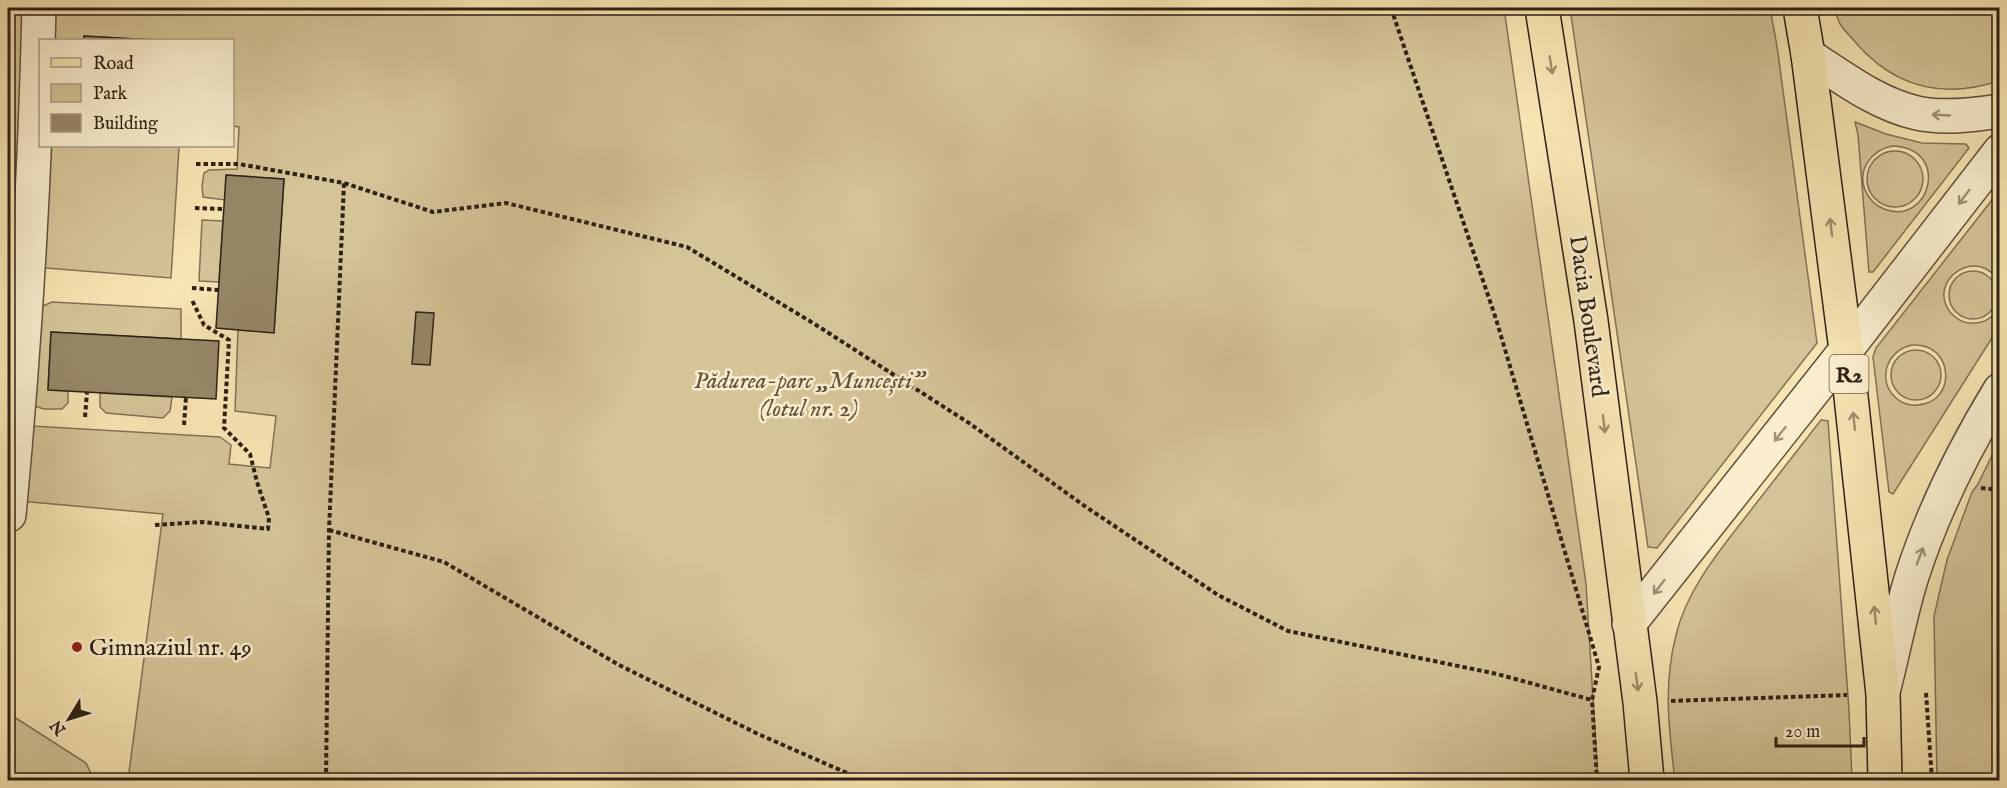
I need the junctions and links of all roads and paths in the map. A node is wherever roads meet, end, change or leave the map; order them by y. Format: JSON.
{"nodes":[{"id":1,"x":39,"y":8,"type":"edge"},
{"id":2,"x":1391,"y":8,"type":"edge"},
{"id":3,"x":1542,"y":8,"type":"edge"},
{"id":4,"x":1800,"y":8,"type":"edge"},
{"id":5,"x":1808,"y":55,"type":"junction"},
{"id":6,"x":2000,"y":111,"type":"edge"},
{"id":7,"x":2000,"y":151,"type":"edge"},
{"id":8,"x":196,"y":164,"type":"dead end"},
{"id":9,"x":344,"y":183,"type":"junction"},
{"id":10,"x":195,"y":208,"type":"dead end"},
{"id":11,"x":224,"y":209,"type":"dead end"},
{"id":12,"x":192,"y":288,"type":"dead end"},
{"id":13,"x":219,"y":290,"type":"dead end"},
{"id":14,"x":192,"y":300,"type":"dead end"},
{"id":15,"x":1846,"y":350,"type":"junction"},
{"id":16,"x":2000,"y":390,"type":"edge"},
{"id":17,"x":87,"y":392,"type":"dead end"},
{"id":18,"x":186,"y":397,"type":"dead end"},
{"id":19,"x":85,"y":417,"type":"dead end"},
{"id":20,"x":184,"y":425,"type":"dead end"},
{"id":21,"x":1977,"y":487,"type":"dead end"},
{"id":22,"x":2000,"y":490,"type":"edge"},
{"id":23,"x":9,"y":515,"type":"edge"},
{"id":24,"x":155,"y":525,"type":"dead end"},
{"id":25,"x":329,"y":530,"type":"junction"},
{"id":26,"x":1629,"y":624,"type":"junction"},
{"id":27,"x":1926,"y":693,"type":"dead end"},
{"id":28,"x":1883,"y":694,"type":"junction"},
{"id":29,"x":1847,"y":695,"type":"dead end"},
{"id":30,"x":1592,"y":700,"type":"junction"},
{"id":31,"x":1668,"y":701,"type":"dead end"},
{"id":32,"x":326,"y":780,"type":"edge"},
{"id":33,"x":863,"y":780,"type":"edge"},
{"id":34,"x":1597,"y":780,"type":"edge"},
{"id":35,"x":1647,"y":780,"type":"edge"},
{"id":36,"x":1885,"y":780,"type":"edge"},
{"id":37,"x":1932,"y":780,"type":"edge"}],
"edges":[{"from":1,"to":23,"type":"lane"},
{"from":2,"to":30,"type":"path"},
{"from":3,"to":26,"type":"main road","name":"Dacia Boulevard","one_way":true},
{"from":4,"to":5,"type":"main road","number":"R2"},
{"from":6,"to":5,"type":"lane","one_way":true},
{"from":15,"to":5,"type":"main road","number":"R2","one_way":true},
{"from":7,"to":15,"type":"lane","one_way":true},
{"from":8,"to":9,"type":"path"},
{"from":9,"to":25,"type":"path"},
{"from":9,"to":30,"type":"path"},
{"from":10,"to":11,"type":"path"},
{"from":12,"to":13,"type":"path"},
{"from":14,"to":24,"type":"path"},
{"from":15,"to":26,"type":"lane","one_way":true},
{"from":28,"to":15,"type":"main road","number":"R2","one_way":true},
{"from":28,"to":16,"type":"lane","one_way":true},
{"from":17,"to":19,"type":"path"},
{"from":18,"to":20,"type":"path"},
{"from":21,"to":22,"type":"path"},
{"from":25,"to":32,"type":"path"},
{"from":25,"to":33,"type":"path"},
{"from":26,"to":35,"type":"main road","name":"Dacia Boulevard","one_way":true},
{"from":27,"to":37,"type":"path"},
{"from":28,"to":36,"type":"main road","number":"R2"},
{"from":29,"to":31,"type":"path"},
{"from":30,"to":34,"type":"path"}]}
